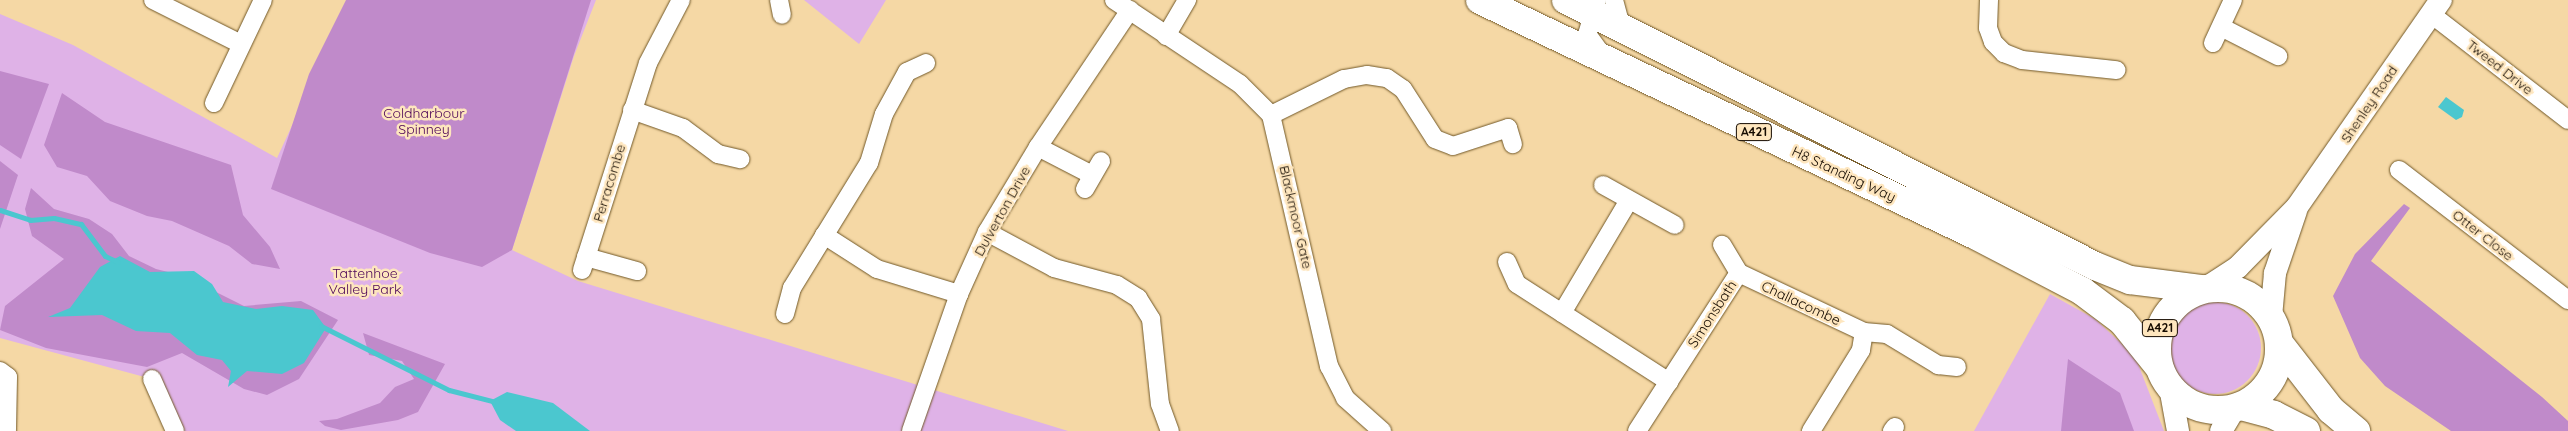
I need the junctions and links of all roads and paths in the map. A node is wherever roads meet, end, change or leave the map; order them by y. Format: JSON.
{"nodes":[{"id":1,"x":153,"y":0,"type":"edge"},
{"id":2,"x":263,"y":0,"type":"edge"},
{"id":3,"x":681,"y":0,"type":"edge"},
{"id":4,"x":1114,"y":0,"type":"edge"},
{"id":5,"x":1187,"y":0,"type":"edge"},
{"id":6,"x":1480,"y":0,"type":"edge"},
{"id":7,"x":1566,"y":0,"type":"edge"},
{"id":8,"x":1989,"y":0,"type":"edge"},
{"id":9,"x":2233,"y":0,"type":"edge"},
{"id":10,"x":1601,"y":4,"type":"edge"},
{"id":11,"x":2436,"y":7,"type":"edge"},
{"id":12,"x":1130,"y":10,"type":"junction"},
{"id":13,"x":2223,"y":28,"type":"junction"},
{"id":14,"x":1166,"y":36,"type":"junction"},
{"id":15,"x":2214,"y":43,"type":"dead end"},
{"id":16,"x":241,"y":44,"type":"junction"},
{"id":17,"x":2278,"y":56,"type":"dead end"},
{"id":18,"x":926,"y":63,"type":"dead end"},
{"id":19,"x":1612,"y":66,"type":"junction"},
{"id":20,"x":2116,"y":70,"type":"dead end"},
{"id":21,"x":214,"y":103,"type":"dead end"},
{"id":22,"x":632,"y":110,"type":"junction"},
{"id":23,"x":1271,"y":115,"type":"junction"},
{"id":24,"x":2568,"y":120,"type":"edge"},
{"id":25,"x":1513,"y":144,"type":"dead end"},
{"id":26,"x":1038,"y":147,"type":"junction"},
{"id":27,"x":740,"y":159,"type":"dead end"},
{"id":28,"x":2399,"y":170,"type":"dead end"},
{"id":29,"x":1093,"y":175,"type":"dead end"},
{"id":30,"x":1603,"y":185,"type":"dead end"},
{"id":31,"x":1629,"y":200,"type":"junction"},
{"id":32,"x":1675,"y":225,"type":"dead end"},
{"id":33,"x":2283,"y":230,"type":"junction"},
{"id":34,"x":987,"y":232,"type":"junction"},
{"id":35,"x":824,"y":235,"type":"junction"},
{"id":36,"x":1722,"y":245,"type":"dead end"},
{"id":37,"x":1507,"y":262,"type":"dead end"},
{"id":38,"x":637,"y":272,"type":"dead end"},
{"id":39,"x":1739,"y":273,"type":"junction"},
{"id":40,"x":2204,"y":289,"type":"junction"},
{"id":41,"x":959,"y":294,"type":"junction"},
{"id":42,"x":2568,"y":300,"type":"edge"},
{"id":43,"x":1562,"y":313,"type":"junction"},
{"id":44,"x":785,"y":314,"type":"dead end"},
{"id":45,"x":2271,"y":317,"type":"junction"},
{"id":46,"x":1864,"y":332,"type":"junction"},
{"id":47,"x":2279,"y":342,"type":"junction"},
{"id":48,"x":1957,"y":367,"type":"dead end"},
{"id":49,"x":0,"y":371,"type":"edge"},
{"id":50,"x":2165,"y":377,"type":"junction"},
{"id":51,"x":152,"y":379,"type":"dead end"},
{"id":52,"x":1669,"y":382,"type":"junction"},
{"id":53,"x":2238,"y":407,"type":"junction"},
{"id":54,"x":1814,"y":430,"type":"edge"},
{"id":55,"x":7,"y":431,"type":"edge"},
{"id":56,"x":175,"y":431,"type":"edge"},
{"id":57,"x":911,"y":431,"type":"edge"},
{"id":58,"x":1170,"y":431,"type":"edge"},
{"id":59,"x":1382,"y":431,"type":"edge"},
{"id":60,"x":1637,"y":431,"type":"edge"},
{"id":61,"x":2178,"y":431,"type":"edge"},
{"id":62,"x":2221,"y":431,"type":"edge"},
{"id":63,"x":2306,"y":431,"type":"edge"},
{"id":64,"x":2356,"y":431,"type":"edge"}],
"edges":[{"from":1,"to":16,"type":"street"},
{"from":2,"to":16,"type":"street"},
{"from":3,"to":22,"type":"street","name":"Perracombe"},
{"from":4,"to":12,"type":"street"},
{"from":5,"to":14,"type":"street"},
{"from":6,"to":19,"type":"highway","name":"H8 Standing Way","number":"A421"},
{"from":7,"to":10,"type":"highway","number":"A421"},
{"from":8,"to":20,"type":"street"},
{"from":9,"to":13,"type":"street"},
{"from":10,"to":19,"type":"street"},
{"from":10,"to":40,"type":"highway","number":"A421"},
{"from":11,"to":24,"type":"street","name":"Tweed Drive"},
{"from":11,"to":33,"type":"street","name":"Shenley Road"},
{"from":12,"to":14,"type":"street"},
{"from":12,"to":26,"type":"street","name":"Dulverton Drive"},
{"from":13,"to":15,"type":"street"},
{"from":13,"to":17,"type":"street"},
{"from":14,"to":23,"type":"street"},
{"from":16,"to":21,"type":"street"},
{"from":18,"to":35,"type":"street"},
{"from":19,"to":50,"type":"highway","name":"H8 Standing Way","number":"A421"},
{"from":22,"to":27,"type":"street"},
{"from":22,"to":38,"type":"street","name":"Perracombe"},
{"from":23,"to":25,"type":"street"},
{"from":23,"to":59,"type":"street","name":"Blackmoor Gate"},
{"from":26,"to":29,"type":"street"},
{"from":26,"to":34,"type":"street","name":"Dulverton Drive"},
{"from":28,"to":42,"type":"street","name":"Otter Close"},
{"from":30,"to":31,"type":"street"},
{"from":31,"to":32,"type":"street"},
{"from":31,"to":43,"type":"street"},
{"from":33,"to":40,"type":"street","name":"Shenley Road"},
{"from":33,"to":45,"type":"street","name":"Shenley Road"},
{"from":34,"to":41,"type":"street","name":"Dulverton Drive"},
{"from":34,"to":58,"type":"street"},
{"from":35,"to":41,"type":"street"},
{"from":35,"to":44,"type":"street"},
{"from":36,"to":39,"type":"street","name":"Simonsbath"},
{"from":37,"to":43,"type":"street"},
{"from":39,"to":46,"type":"street","name":"Challacombe"},
{"from":39,"to":52,"type":"street","name":"Simonsbath"},
{"from":40,"to":45,"type":"highway","number":"A421"},
{"from":40,"to":50,"type":"highway","number":"A421"},
{"from":41,"to":57,"type":"street","name":"Dulverton Drive"},
{"from":43,"to":52,"type":"street"},
{"from":45,"to":47,"type":"highway"},
{"from":46,"to":48,"type":"street","name":"Challacombe"},
{"from":46,"to":54,"type":"street"},
{"from":47,"to":53,"type":"highway"},
{"from":47,"to":64,"type":"highway"},
{"from":49,"to":55,"type":"street"},
{"from":50,"to":53,"type":"highway","number":"A421"},
{"from":50,"to":61,"type":"street"},
{"from":51,"to":56,"type":"street"},
{"from":52,"to":60,"type":"street","name":"Simonsbath"},
{"from":53,"to":62,"type":"street"},
{"from":53,"to":63,"type":"highway","number":"A421"}]}
